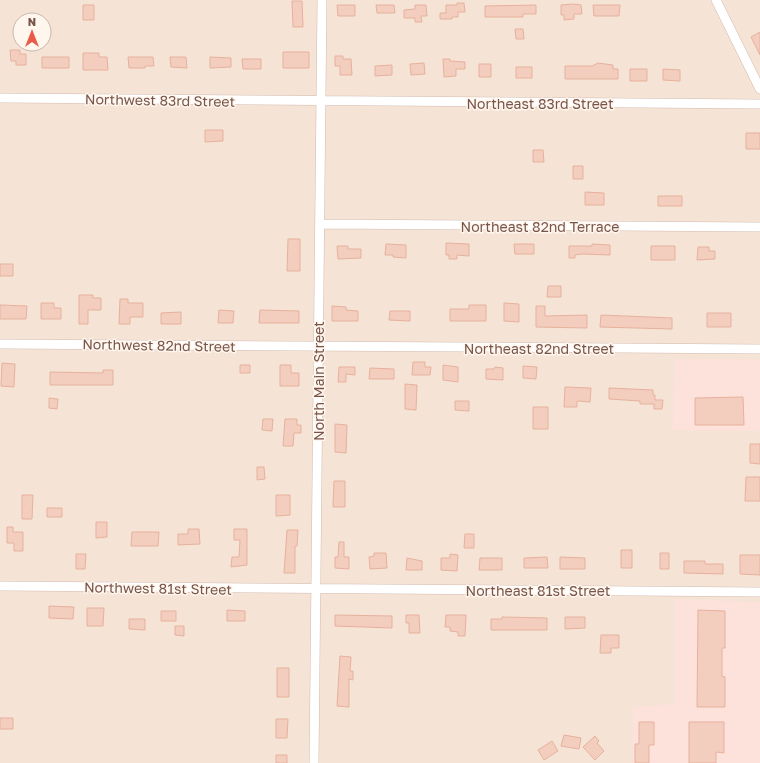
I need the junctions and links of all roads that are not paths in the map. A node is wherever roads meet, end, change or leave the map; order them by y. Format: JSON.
{"nodes":[{"id":1,"x":322,"y":0,"type":"edge"},
{"id":2,"x":716,"y":0,"type":"edge"},
{"id":3,"x":760,"y":89,"type":"edge"},
{"id":4,"x":0,"y":98,"type":"edge"},
{"id":5,"x":321,"y":102,"type":"junction"},
{"id":6,"x":760,"y":104,"type":"edge"},
{"id":7,"x":320,"y":224,"type":"junction"},
{"id":8,"x":760,"y":227,"type":"edge"},
{"id":9,"x":0,"y":344,"type":"edge"},
{"id":10,"x":318,"y":346,"type":"junction"},
{"id":11,"x":760,"y":349,"type":"edge"},
{"id":12,"x":0,"y":586,"type":"edge"},
{"id":13,"x":316,"y":589,"type":"junction"},
{"id":14,"x":760,"y":592,"type":"edge"},
{"id":15,"x":314,"y":763,"type":"edge"}],
"edges":[{"from":1,"to":5,"type":"street","name":"North Main Street"},
{"from":2,"to":3,"type":"street"},
{"from":4,"to":5,"type":"street","name":"Northwest 83rd Street"},
{"from":5,"to":6,"type":"street","name":"Northeast 83rd Street"},
{"from":5,"to":7,"type":"street","name":"North Main Street"},
{"from":7,"to":8,"type":"street","name":"Northeast 82nd Terrace"},
{"from":7,"to":10,"type":"street","name":"North Main Street"},
{"from":9,"to":10,"type":"street","name":"Northwest 82nd Street"},
{"from":10,"to":11,"type":"street","name":"Northeast 82nd Street"},
{"from":10,"to":13,"type":"street","name":"North Main Street"},
{"from":12,"to":13,"type":"street","name":"Northwest 81st Street"},
{"from":13,"to":14,"type":"street","name":"Northeast 81st Street"},
{"from":13,"to":15,"type":"street","name":"North Main Street"}]}
